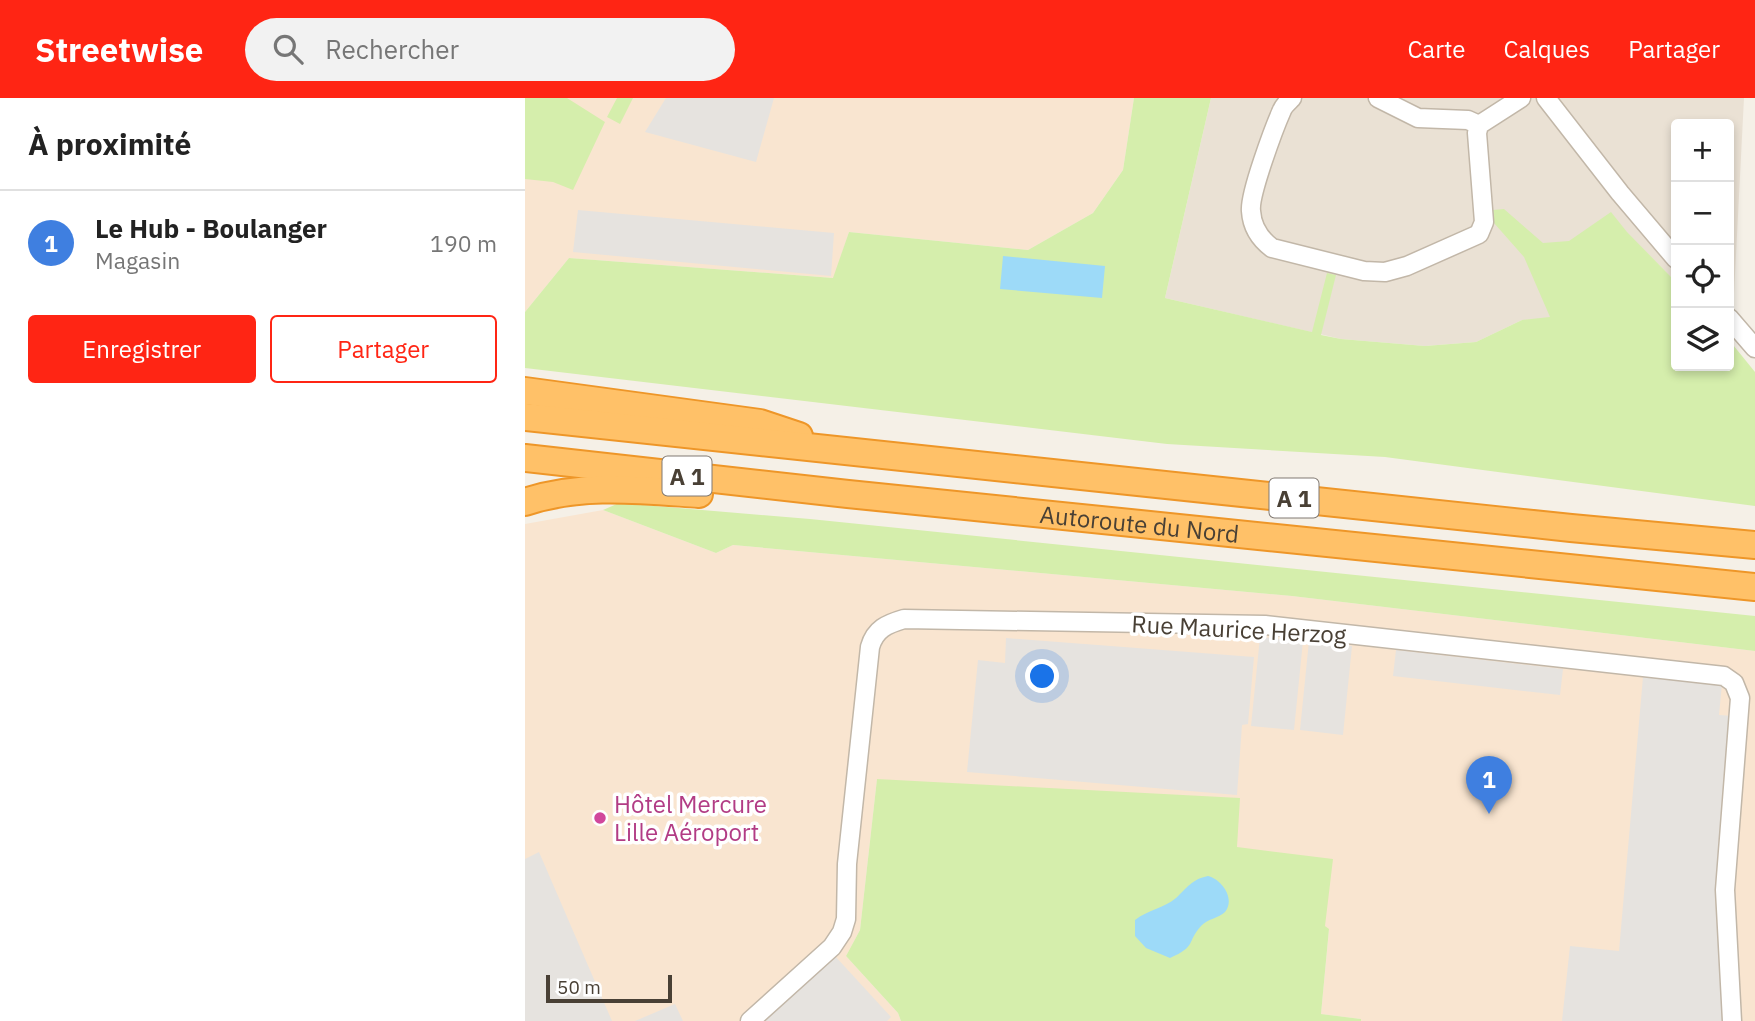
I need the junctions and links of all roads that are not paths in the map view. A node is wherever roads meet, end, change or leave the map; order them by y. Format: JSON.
{"nodes":[{"id":1,"x":1292,"y":98,"type":"edge"},
{"id":2,"x":1378,"y":98,"type":"edge"},
{"id":3,"x":1521,"y":98,"type":"edge"},
{"id":4,"x":1546,"y":98,"type":"edge"},
{"id":5,"x":1479,"y":125,"type":"junction"},
{"id":6,"x":1671,"y":253,"type":"edge"},
{"id":7,"x":1734,"y":324,"type":"edge"},
{"id":8,"x":1755,"y":348,"type":"edge"},
{"id":9,"x":525,"y":391,"type":"edge"},
{"id":10,"x":525,"y":417,"type":"edge"},
{"id":11,"x":832,"y":450,"type":"junction"},
{"id":12,"x":525,"y":458,"type":"edge"},
{"id":13,"x":848,"y":494,"type":"junction"},
{"id":14,"x":525,"y":502,"type":"edge"},
{"id":15,"x":1755,"y":545,"type":"edge"},
{"id":16,"x":1755,"y":587,"type":"edge"},
{"id":17,"x":750,"y":1021,"type":"edge"},
{"id":18,"x":1732,"y":1021,"type":"edge"}],
"edges":[{"from":1,"to":5,"type":"street"},
{"from":2,"to":5,"type":"street"},
{"from":3,"to":5,"type":"street"},
{"from":4,"to":6,"type":"street"},
{"from":7,"to":8,"type":"street"},
{"from":9,"to":11,"type":"highway"},
{"from":10,"to":11,"type":"highway","name":"Autoroute du Nord","number":"A 1"},
{"from":11,"to":15,"type":"highway","name":"Autoroute du Nord","number":"A 1"},
{"from":12,"to":13,"type":"highway","name":"Autoroute du Nord","number":"A 1"},
{"from":13,"to":14,"type":"highway"},
{"from":13,"to":16,"type":"highway","name":"Autoroute du Nord","number":"A 1"},
{"from":17,"to":18,"type":"street","name":"Rue Maurice Herzog"}]}
